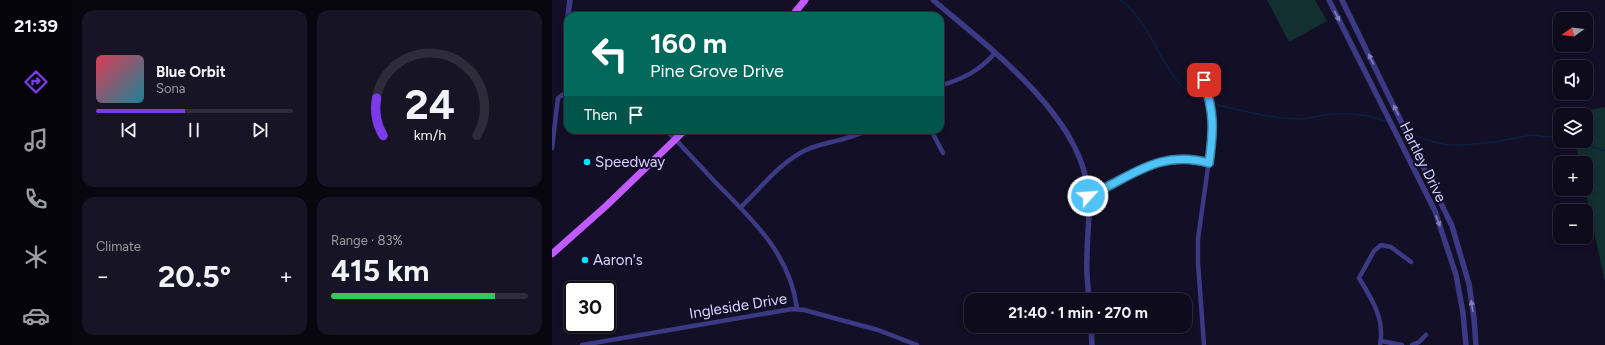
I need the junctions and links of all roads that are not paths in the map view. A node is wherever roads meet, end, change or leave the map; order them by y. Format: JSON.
{"nodes":[{"id":1,"x":570,"y":0,"type":"edge"},
{"id":2,"x":805,"y":0,"type":"edge"},
{"id":3,"x":933,"y":0,"type":"edge"},
{"id":4,"x":1329,"y":0,"type":"edge"},
{"id":5,"x":1342,"y":0,"type":"edge"},
{"id":6,"x":568,"y":12,"type":"edge"},
{"id":7,"x":795,"y":12,"type":"edge"},
{"id":8,"x":995,"y":53,"type":"junction"},
{"id":9,"x":1204,"y":80,"type":"dead end"},
{"id":10,"x":944,"y":84,"type":"edge"},
{"id":11,"x":564,"y":94,"type":"edge"},
{"id":12,"x":552,"y":97,"type":"edge"},
{"id":13,"x":558,"y":98,"type":"junction"},
{"id":14,"x":671,"y":134,"type":"edge"},
{"id":15,"x":681,"y":134,"type":"edge"},
{"id":16,"x":859,"y":134,"type":"edge"},
{"id":17,"x":933,"y":134,"type":"edge"},
{"id":18,"x":676,"y":140,"type":"junction"},
{"id":19,"x":552,"y":148,"type":"edge"},
{"id":20,"x":943,"y":153,"type":"dead end"},
{"id":21,"x":1209,"y":163,"type":"junction"},
{"id":22,"x":1088,"y":196,"type":"junction"},
{"id":23,"x":741,"y":207,"type":"junction"},
{"id":24,"x":552,"y":254,"type":"edge"},
{"id":25,"x":1412,"y":262,"type":"dead end"},
{"id":26,"x":1089,"y":293,"type":"edge"},
{"id":27,"x":797,"y":309,"type":"junction"},
{"id":28,"x":1091,"y":333,"type":"edge"},
{"id":29,"x":1426,"y":335,"type":"dead end"},
{"id":30,"x":1381,"y":343,"type":"edge"},
{"id":31,"x":582,"y":345,"type":"edge"},
{"id":32,"x":917,"y":345,"type":"edge"},
{"id":33,"x":1092,"y":345,"type":"edge"},
{"id":34,"x":1204,"y":345,"type":"edge"},
{"id":35,"x":1402,"y":345,"type":"edge"},
{"id":36,"x":1412,"y":345,"type":"edge"},
{"id":37,"x":1466,"y":345,"type":"edge"},
{"id":38,"x":1476,"y":345,"type":"edge"}],
"edges":[{"from":1,"to":6,"type":"street"},
{"from":2,"to":7,"type":"main road"},
{"from":3,"to":8,"type":"street"},
{"from":4,"to":37,"type":"street","name":"Hartley Drive","one_way":true},
{"from":38,"to":5,"type":"street","name":"Hartley Drive","one_way":true},
{"from":8,"to":10,"type":"street"},
{"from":8,"to":22,"type":"street"},
{"from":9,"to":21,"type":"street"},
{"from":11,"to":13,"type":"street"},
{"from":12,"to":13,"type":"street"},
{"from":13,"to":19,"type":"street"},
{"from":14,"to":18,"type":"street"},
{"from":15,"to":18,"type":"main road"},
{"from":16,"to":23,"type":"street"},
{"from":17,"to":20,"type":"street"},
{"from":18,"to":23,"type":"street"},
{"from":18,"to":24,"type":"main road"},
{"from":21,"to":22,"type":"street"},
{"from":21,"to":34,"type":"street"},
{"from":22,"to":26,"type":"street"},
{"from":23,"to":27,"type":"street"},
{"from":25,"to":30,"type":"street"},
{"from":27,"to":31,"type":"street","name":"Ingleside Drive"},
{"from":27,"to":32,"type":"street","name":"Ingleside Drive"},
{"from":28,"to":33,"type":"street"},
{"from":29,"to":36,"type":"street"},
{"from":30,"to":35,"type":"street"}]}
